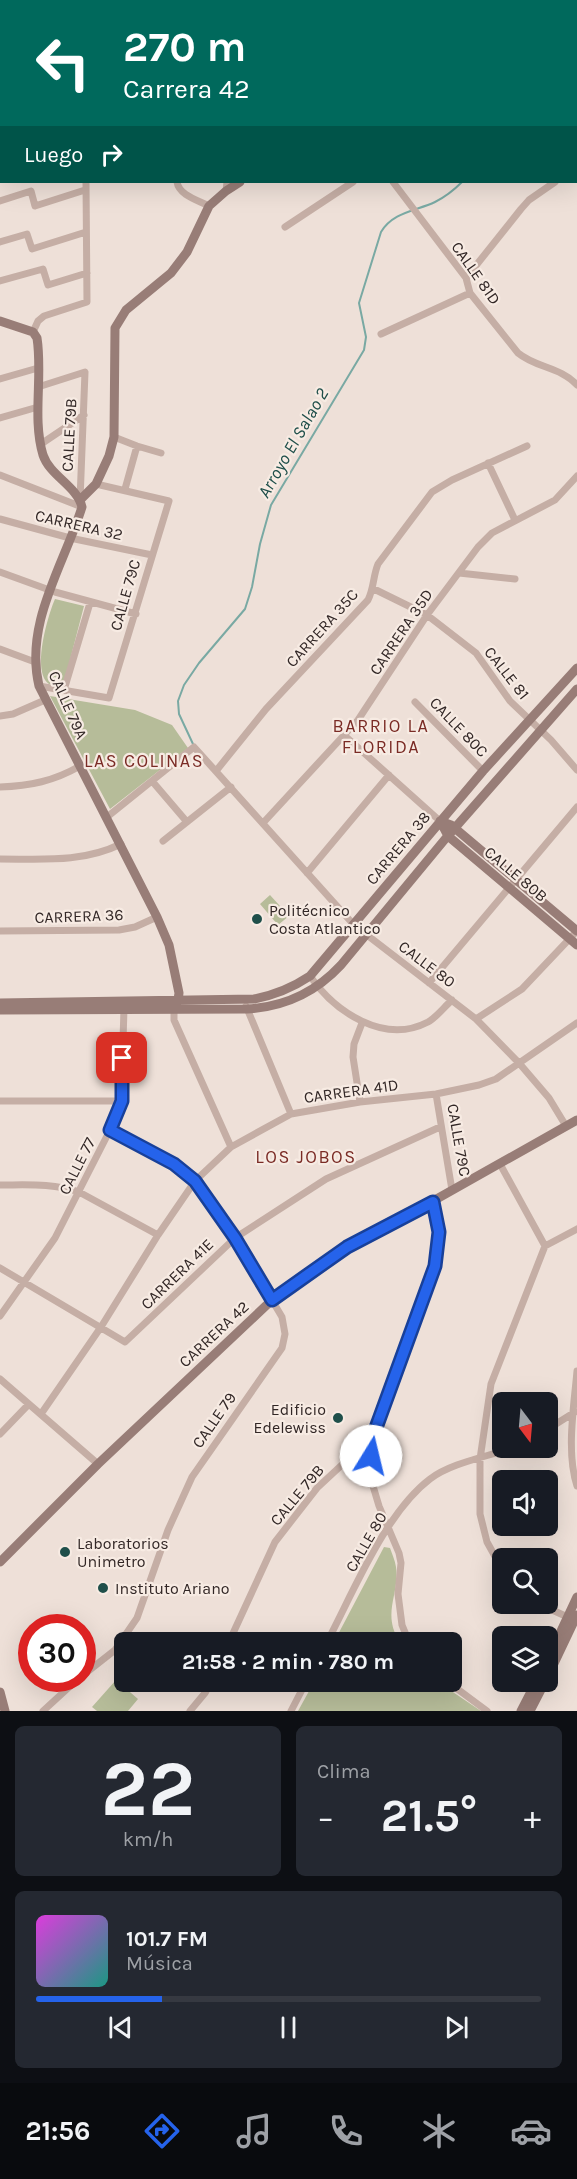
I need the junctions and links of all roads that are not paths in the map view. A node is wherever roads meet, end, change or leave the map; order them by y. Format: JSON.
{"nodes":[{"id":1,"x":86,"y":183,"type":"edge"},
{"id":2,"x":177,"y":183,"type":"edge"},
{"id":3,"x":351,"y":183,"type":"edge"},
{"id":4,"x":394,"y":183,"type":"edge"},
{"id":5,"x":554,"y":183,"type":"edge"},
{"id":6,"x":226,"y":186,"type":"edge"},
{"id":7,"x":86,"y":190,"type":"junction"},
{"id":8,"x":0,"y":201,"type":"edge"},
{"id":9,"x":209,"y":206,"type":"junction"},
{"id":10,"x":285,"y":227,"type":"dead end"},
{"id":11,"x":87,"y":232,"type":"junction"},
{"id":12,"x":0,"y":242,"type":"edge"},
{"id":13,"x":87,"y":273,"type":"junction"},
{"id":14,"x":466,"y":278,"type":"junction"},
{"id":15,"x":0,"y":282,"type":"edge"},
{"id":16,"x":470,"y":293,"type":"junction"},
{"id":17,"x":0,"y":321,"type":"edge"},
{"id":18,"x":33,"y":332,"type":"junction"},
{"id":19,"x":381,"y":334,"type":"dead end"},
{"id":20,"x":38,"y":368,"type":"junction"},
{"id":21,"x":0,"y":379,"type":"edge"},
{"id":22,"x":577,"y":385,"type":"edge"},
{"id":23,"x":38,"y":387,"type":"junction"},
{"id":24,"x":38,"y":407,"type":"junction"},
{"id":25,"x":84,"y":415,"type":"junction"},
{"id":26,"x":0,"y":418,"type":"edge"},
{"id":27,"x":114,"y":436,"type":"junction"},
{"id":28,"x":41,"y":444,"type":"junction"},
{"id":29,"x":137,"y":446,"type":"junction"},
{"id":30,"x":527,"y":446,"type":"dead end"},
{"id":31,"x":161,"y":453,"type":"dead end"},
{"id":32,"x":488,"y":463,"type":"junction"},
{"id":33,"x":0,"y":475,"type":"edge"},
{"id":34,"x":577,"y":476,"type":"edge"},
{"id":35,"x":96,"y":484,"type":"junction"},
{"id":36,"x":125,"y":489,"type":"junction"},
{"id":37,"x":81,"y":503,"type":"junction"},
{"id":38,"x":0,"y":519,"type":"edge"},
{"id":39,"x":514,"y":520,"type":"junction"},
{"id":40,"x":70,"y":538,"type":"junction"},
{"id":41,"x":152,"y":555,"type":"junction"},
{"id":42,"x":0,"y":572,"type":"edge"},
{"id":43,"x":459,"y":573,"type":"junction"},
{"id":44,"x":516,"y":579,"type":"dead end"},
{"id":45,"x":374,"y":589,"type":"junction"},
{"id":46,"x":50,"y":591,"type":"junction"},
{"id":47,"x":90,"y":603,"type":"junction"},
{"id":48,"x":136,"y":614,"type":"junction"},
{"id":49,"x":427,"y":615,"type":"junction"},
{"id":50,"x":0,"y":649,"type":"edge"},
{"id":51,"x":35,"y":662,"type":"junction"},
{"id":52,"x":577,"y":668,"type":"edge"},
{"id":53,"x":39,"y":686,"type":"junction"},
{"id":54,"x":577,"y":689,"type":"edge"},
{"id":55,"x":64,"y":690,"type":"junction"},
{"id":56,"x":45,"y":700,"type":"junction"},
{"id":57,"x":416,"y":702,"type":"dead end"},
{"id":58,"x":0,"y":716,"type":"edge"},
{"id":59,"x":529,"y":719,"type":"junction"},
{"id":60,"x":542,"y":731,"type":"junction"},
{"id":61,"x":344,"y":735,"type":"junction"},
{"id":62,"x":80,"y":766,"type":"junction"},
{"id":63,"x":577,"y":770,"type":"edge"},
{"id":64,"x":216,"y":771,"type":"junction"},
{"id":65,"x":483,"y":771,"type":"junction"},
{"id":66,"x":389,"y":775,"type":"junction"},
{"id":67,"x":152,"y":781,"type":"junction"},
{"id":68,"x":0,"y":787,"type":"edge"},
{"id":69,"x":231,"y":787,"type":"junction"},
{"id":70,"x":577,"y":807,"type":"edge"},
{"id":71,"x":107,"y":817,"type":"junction"},
{"id":72,"x":440,"y":821,"type":"junction"},
{"id":73,"x":187,"y":822,"type":"junction"},
{"id":74,"x":263,"y":823,"type":"junction"},
{"id":75,"x":451,"y":832,"type":"junction"},
{"id":76,"x":163,"y":841,"type":"dead end"},
{"id":77,"x":121,"y":844,"type":"junction"},
{"id":78,"x":0,"y":859,"type":"edge"},
{"id":79,"x":308,"y":873,"type":"junction"},
{"id":80,"x":512,"y":884,"type":"junction"},
{"id":81,"x":157,"y":917,"type":"junction"},
{"id":82,"x":354,"y":925,"type":"junction"},
{"id":83,"x":0,"y":931,"type":"edge"},
{"id":84,"x":577,"y":931,"type":"edge"},
{"id":85,"x":367,"y":935,"type":"junction"},
{"id":86,"x":574,"y":942,"type":"edge"},
{"id":87,"x":309,"y":976,"type":"junction"},
{"id":88,"x":429,"y":983,"type":"junction"},
{"id":89,"x":317,"y":986,"type":"junction"},
{"id":90,"x":452,"y":999,"type":"junction"},
{"id":91,"x":0,"y":1003,"type":"edge"},
{"id":92,"x":246,"y":1004,"type":"junction"},
{"id":93,"x":176,"y":1005,"type":"junction"},
{"id":94,"x":124,"y":1009,"type":"junction"},
{"id":95,"x":0,"y":1010,"type":"edge"},
{"id":96,"x":476,"y":1019,"type":"junction"},
{"id":97,"x":362,"y":1023,"type":"junction"},
{"id":98,"x":577,"y":1023,"type":"edge"},
{"id":99,"x":519,"y":1063,"type":"junction"},
{"id":100,"x":436,"y":1094,"type":"junction"},
{"id":101,"x":0,"y":1101,"type":"edge"},
{"id":102,"x":122,"y":1101,"type":"junction"},
{"id":103,"x":360,"y":1102,"type":"junction"},
{"id":104,"x":291,"y":1114,"type":"junction"},
{"id":105,"x":577,"y":1120,"type":"edge"},
{"id":106,"x":566,"y":1126,"type":"junction"},
{"id":107,"x":441,"y":1127,"type":"junction"},
{"id":108,"x":110,"y":1130,"type":"junction"},
{"id":109,"x":231,"y":1147,"type":"junction"},
{"id":110,"x":500,"y":1164,"type":"junction"},
{"id":111,"x":195,"y":1181,"type":"junction"},
{"id":112,"x":0,"y":1185,"type":"edge"},
{"id":113,"x":452,"y":1191,"type":"junction"},
{"id":114,"x":79,"y":1192,"type":"junction"},
{"id":115,"x":433,"y":1202,"type":"junction"},
{"id":116,"x":577,"y":1229,"type":"edge"},
{"id":117,"x":158,"y":1235,"type":"junction"},
{"id":118,"x":235,"y":1238,"type":"junction"},
{"id":119,"x":545,"y":1246,"type":"junction"},
{"id":120,"x":0,"y":1268,"type":"edge"},
{"id":121,"x":25,"y":1282,"type":"junction"},
{"id":122,"x":272,"y":1300,"type":"junction"},
{"id":123,"x":0,"y":1316,"type":"edge"},
{"id":124,"x":101,"y":1327,"type":"junction"},
{"id":125,"x":577,"y":1371,"type":"edge"},
{"id":126,"x":0,"y":1379,"type":"edge"},
{"id":127,"x":28,"y":1405,"type":"junction"},
{"id":128,"x":575,"y":1412,"type":"edge"},
{"id":129,"x":41,"y":1414,"type":"junction"},
{"id":130,"x":558,"y":1423,"type":"edge"},
{"id":131,"x":0,"y":1434,"type":"edge"},
{"id":132,"x":373,"y":1436,"type":"junction"},
{"id":133,"x":492,"y":1455,"type":"edge"},
{"id":134,"x":480,"y":1459,"type":"junction"},
{"id":135,"x":98,"y":1464,"type":"junction"},
{"id":136,"x":577,"y":1486,"type":"edge"},
{"id":137,"x":387,"y":1527,"type":"junction"},
{"id":138,"x":492,"y":1551,"type":"edge"},
{"id":139,"x":0,"y":1562,"type":"edge"},
{"id":140,"x":577,"y":1597,"type":"edge"},
{"id":141,"x":558,"y":1611,"type":"edge"},
{"id":142,"x":573,"y":1617,"type":"edge"},
{"id":143,"x":234,"y":1632,"type":"edge"},
{"id":144,"x":332,"y":1632,"type":"edge"},
{"id":145,"x":405,"y":1632,"type":"edge"},
{"id":146,"x":558,"y":1642,"type":"edge"},
{"id":147,"x":558,"y":1652,"type":"edge"},
{"id":148,"x":96,"y":1665,"type":"edge"},
{"id":149,"x":0,"y":1692,"type":"edge"},
{"id":150,"x":64,"y":1692,"type":"edge"},
{"id":151,"x":205,"y":1692,"type":"edge"},
{"id":152,"x":301,"y":1692,"type":"edge"},
{"id":153,"x":461,"y":1692,"type":"edge"},
{"id":154,"x":531,"y":1692,"type":"edge"},
{"id":155,"x":540,"y":1692,"type":"edge"},
{"id":156,"x":5,"y":1711,"type":"edge"},
{"id":157,"x":43,"y":1711,"type":"edge"},
{"id":158,"x":190,"y":1711,"type":"edge"},
{"id":159,"x":291,"y":1711,"type":"edge"},
{"id":160,"x":487,"y":1711,"type":"edge"},
{"id":161,"x":521,"y":1711,"type":"edge"},
{"id":162,"x":530,"y":1711,"type":"edge"}],
"edges":[{"from":1,"to":7,"type":"street"},
{"from":2,"to":9,"type":"street"},
{"from":3,"to":10,"type":"street"},
{"from":4,"to":14,"type":"street","name":"CALLE 81D"},
{"from":5,"to":14,"type":"street"},
{"from":6,"to":9,"type":"street"},
{"from":7,"to":8,"type":"street"},
{"from":7,"to":11,"type":"street"},
{"from":9,"to":27,"type":"street"},
{"from":11,"to":12,"type":"street"},
{"from":11,"to":13,"type":"street"},
{"from":13,"to":15,"type":"street"},
{"from":13,"to":18,"type":"street"},
{"from":14,"to":16,"type":"street","name":"CALLE 81D"},
{"from":16,"to":19,"type":"street"},
{"from":16,"to":22,"type":"street","name":"CALLE 81D"},
{"from":17,"to":18,"type":"street"},
{"from":18,"to":20,"type":"street"},
{"from":20,"to":21,"type":"street"},
{"from":20,"to":23,"type":"street"},
{"from":23,"to":24,"type":"street"},
{"from":23,"to":25,"type":"street","name":"CALLE 79B"},
{"from":24,"to":26,"type":"street"},
{"from":24,"to":28,"type":"street"},
{"from":25,"to":28,"type":"street"},
{"from":25,"to":37,"type":"street","name":"CALLE 79B"},
{"from":27,"to":29,"type":"street"},
{"from":27,"to":35,"type":"street"},
{"from":28,"to":37,"type":"street"},
{"from":29,"to":31,"type":"street"},
{"from":29,"to":36,"type":"street"},
{"from":30,"to":32,"type":"street","name":"CARRERA 35C"},
{"from":32,"to":39,"type":"street"},
{"from":32,"to":45,"type":"street","name":"CARRERA 35C"},
{"from":33,"to":37,"type":"street"},
{"from":34,"to":39,"type":"street","name":"CARRERA 35D"},
{"from":35,"to":36,"type":"street"},
{"from":35,"to":37,"type":"street"},
{"from":36,"to":41,"type":"street","name":"CALLE 79C"},
{"from":37,"to":40,"type":"street","name":"CALLE 79A"},
{"from":38,"to":40,"type":"street","name":"CARRERA 32"},
{"from":39,"to":43,"type":"street","name":"CARRERA 35D"},
{"from":40,"to":41,"type":"street","name":"CARRERA 32"},
{"from":40,"to":46,"type":"street","name":"CALLE 79A"},
{"from":41,"to":48,"type":"street","name":"CALLE 79C"},
{"from":42,"to":46,"type":"street"},
{"from":43,"to":44,"type":"street"},
{"from":43,"to":49,"type":"street","name":"CARRERA 35D"},
{"from":45,"to":49,"type":"street","name":"CALLE 81"},
{"from":45,"to":64,"type":"street","name":"CARRERA 35C"},
{"from":46,"to":47,"type":"street"},
{"from":46,"to":51,"type":"street","name":"CALLE 79A"},
{"from":47,"to":48,"type":"street"},
{"from":47,"to":55,"type":"street"},
{"from":48,"to":55,"type":"street","name":"CALLE 79C"},
{"from":49,"to":59,"type":"street","name":"CALLE 81"},
{"from":49,"to":61,"type":"street","name":"CARRERA 35D"},
{"from":50,"to":51,"type":"street"},
{"from":51,"to":53,"type":"street","name":"CALLE 79A"},
{"from":52,"to":59,"type":"street","name":"CARRERA 38"},
{"from":53,"to":55,"type":"street"},
{"from":53,"to":56,"type":"street","name":"CALLE 79A"},
{"from":54,"to":60,"type":"street","name":"CARRERA 38"},
{"from":56,"to":58,"type":"street"},
{"from":56,"to":62,"type":"street","name":"CALLE 79A"},
{"from":57,"to":65,"type":"street","name":"CALLE 80C"},
{"from":59,"to":60,"type":"street","name":"CALLE 81"},
{"from":59,"to":65,"type":"street","name":"CARRERA 38"},
{"from":60,"to":63,"type":"street","name":"CALLE 81"},
{"from":60,"to":75,"type":"street","name":"CARRERA 38"},
{"from":61,"to":66,"type":"street","name":"CALLE 80B"},
{"from":61,"to":74,"type":"street","name":"CARRERA 35D"},
{"from":62,"to":68,"type":"street"},
{"from":62,"to":71,"type":"street","name":"CALLE 79A"},
{"from":64,"to":67,"type":"street","name":"CALLE 80"},
{"from":64,"to":69,"type":"street","name":"CALLE 80"},
{"from":65,"to":72,"type":"street","name":"CARRERA 38"},
{"from":66,"to":72,"type":"street","name":"CALLE 80B"},
{"from":66,"to":79,"type":"street"},
{"from":67,"to":71,"type":"street"},
{"from":67,"to":73,"type":"street"},
{"from":69,"to":73,"type":"street"},
{"from":69,"to":74,"type":"street","name":"CALLE 80"},
{"from":70,"to":80,"type":"street"},
{"from":71,"to":77,"type":"street","name":"CALLE 79A"},
{"from":72,"to":75,"type":"street","name":"CALLE 80B"},
{"from":72,"to":82,"type":"street","name":"CARRERA 38"},
{"from":73,"to":76,"type":"street"},
{"from":74,"to":79,"type":"street","name":"CALLE 80"},
{"from":75,"to":80,"type":"street","name":"CALLE 80B"},
{"from":75,"to":85,"type":"street","name":"CARRERA 38"},
{"from":77,"to":78,"type":"street"},
{"from":77,"to":81,"type":"street","name":"CALLE 79A"},
{"from":79,"to":82,"type":"street","name":"CALLE 80"},
{"from":80,"to":84,"type":"street","name":"CALLE 80B"},
{"from":80,"to":86,"type":"street","name":"CALLE 80B"},
{"from":80,"to":88,"type":"street"},
{"from":81,"to":83,"type":"street","name":"CARRERA 36"},
{"from":81,"to":93,"type":"street","name":"CALLE 79A"},
{"from":82,"to":85,"type":"street","name":"CALLE 80"},
{"from":82,"to":87,"type":"street","name":"CARRERA 38"},
{"from":84,"to":86,"type":"street"},
{"from":85,"to":88,"type":"street","name":"CALLE 80"},
{"from":85,"to":89,"type":"street","name":"CARRERA 38"},
{"from":86,"to":96,"type":"street"},
{"from":87,"to":89,"type":"street"},
{"from":87,"to":92,"type":"street","name":"CARRERA 38"},
{"from":88,"to":90,"type":"street","name":"CALLE 80"},
{"from":89,"to":92,"type":"street","name":"CARRERA 38"},
{"from":89,"to":97,"type":"street"},
{"from":90,"to":96,"type":"street","name":"CALLE 80"},
{"from":90,"to":97,"type":"street"},
{"from":91,"to":93,"type":"street","name":"CARRERA 38"},
{"from":92,"to":93,"type":"street","name":"CARRERA 38"},
{"from":92,"to":104,"type":"street"},
{"from":93,"to":94,"type":"street","name":"CARRERA 38"},
{"from":93,"to":109,"type":"street","name":"CALLE 79A"},
{"from":94,"to":95,"type":"street","name":"CARRERA 38"},
{"from":94,"to":102,"type":"street","name":"CALLE 77"},
{"from":96,"to":99,"type":"street","name":"CALLE 80"},
{"from":97,"to":103,"type":"street"},
{"from":98,"to":99,"type":"street","name":"CARRERA 41D"},
{"from":99,"to":100,"type":"street","name":"CARRERA 41D"},
{"from":99,"to":106,"type":"street","name":"CALLE 80"},
{"from":100,"to":103,"type":"street","name":"CARRERA 41D"},
{"from":100,"to":107,"type":"street","name":"CALLE 79C"},
{"from":101,"to":102,"type":"street"},
{"from":102,"to":108,"type":"street","name":"CALLE 77"},
{"from":103,"to":104,"type":"street","name":"CARRERA 41D"},
{"from":104,"to":109,"type":"street","name":"CARRERA 41D"},
{"from":105,"to":106,"type":"street","name":"CARRERA 42"},
{"from":106,"to":110,"type":"street","name":"CARRERA 42"},
{"from":107,"to":113,"type":"street","name":"CALLE 79C"},
{"from":107,"to":118,"type":"street","name":"CARRERA 41E"},
{"from":108,"to":111,"type":"street","name":"CALLE 79"},
{"from":108,"to":114,"type":"street","name":"CALLE 77"},
{"from":109,"to":111,"type":"street","name":"CARRERA 41D"},
{"from":110,"to":113,"type":"street","name":"CARRERA 42"},
{"from":110,"to":119,"type":"street"},
{"from":111,"to":117,"type":"street","name":"CARRERA 41D"},
{"from":111,"to":118,"type":"street","name":"CALLE 79"},
{"from":112,"to":114,"type":"street"},
{"from":113,"to":115,"type":"street","name":"CARRERA 42"},
{"from":114,"to":117,"type":"street"},
{"from":114,"to":121,"type":"street","name":"CALLE 77"},
{"from":115,"to":122,"type":"street","name":"CARRERA 42"},
{"from":115,"to":132,"type":"street","name":"CALLE 79B"},
{"from":116,"to":119,"type":"street"},
{"from":117,"to":124,"type":"street","name":"CARRERA 41D"},
{"from":118,"to":122,"type":"street","name":"CALLE 79"},
{"from":118,"to":124,"type":"street","name":"CARRERA 41E"},
{"from":119,"to":134,"type":"street"},
{"from":120,"to":121,"type":"street"},
{"from":121,"to":123,"type":"street","name":"CALLE 77"},
{"from":121,"to":124,"type":"street"},
{"from":122,"to":135,"type":"street","name":"CARRERA 42"},
{"from":122,"to":148,"type":"street","name":"CALLE 79"},
{"from":124,"to":129,"type":"street","name":"CARRERA 41D"},
{"from":125,"to":128,"type":"street"},
{"from":126,"to":127,"type":"street"},
{"from":127,"to":129,"type":"street"},
{"from":127,"to":131,"type":"street"},
{"from":128,"to":130,"type":"street"},
{"from":128,"to":136,"type":"street"},
{"from":129,"to":135,"type":"street"},
{"from":132,"to":137,"type":"street"},
{"from":132,"to":143,"type":"street","name":"CALLE 79B"},
{"from":133,"to":134,"type":"street","name":"CALLE 80"},
{"from":134,"to":137,"type":"street","name":"CALLE 80"},
{"from":134,"to":138,"type":"street"},
{"from":135,"to":139,"type":"street","name":"CARRERA 42"},
{"from":137,"to":144,"type":"street","name":"CALLE 80"},
{"from":137,"to":145,"type":"street"},
{"from":140,"to":142,"type":"street"},
{"from":141,"to":142,"type":"street"},
{"from":142,"to":146,"type":"street"},
{"from":142,"to":147,"type":"street"},
{"from":149,"to":156,"type":"street"},
{"from":150,"to":157,"type":"street","name":"CALLE 79"},
{"from":151,"to":158,"type":"street"},
{"from":152,"to":159,"type":"street"},
{"from":153,"to":160,"type":"street"},
{"from":154,"to":161,"type":"street"},
{"from":155,"to":162,"type":"street"}]}
